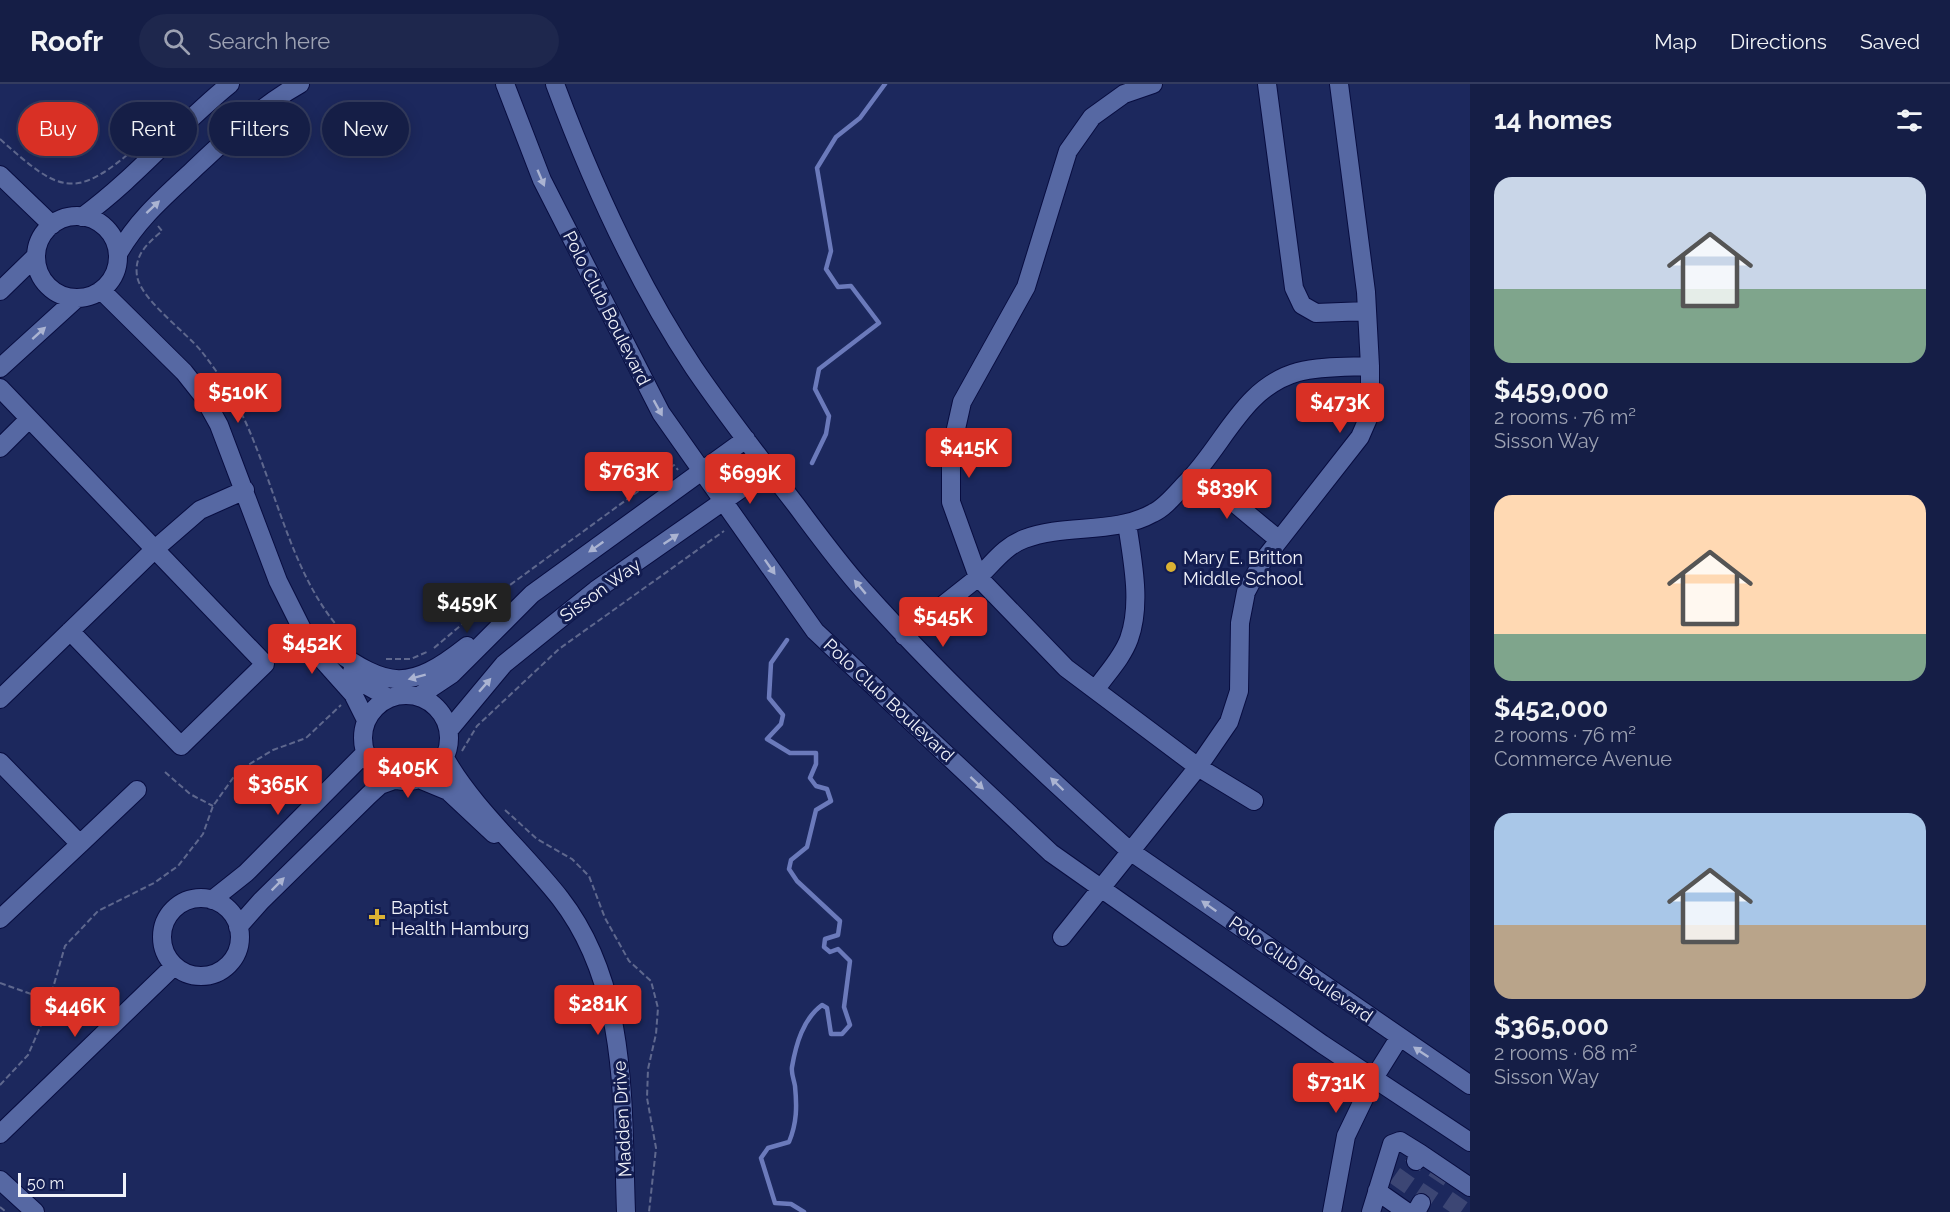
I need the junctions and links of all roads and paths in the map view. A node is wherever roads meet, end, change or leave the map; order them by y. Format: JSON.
{"nodes":[{"id":1,"x":230,"y":84,"type":"edge"},
{"id":2,"x":300,"y":84,"type":"edge"},
{"id":3,"x":505,"y":84,"type":"edge"},
{"id":4,"x":555,"y":84,"type":"edge"},
{"id":5,"x":1153,"y":84,"type":"edge"},
{"id":6,"x":1267,"y":84,"type":"edge"},
{"id":7,"x":1338,"y":84,"type":"edge"},
{"id":8,"x":0,"y":139,"type":"edge"},
{"id":9,"x":125,"y":156,"type":"edge"},
{"id":10,"x":0,"y":175,"type":"edge"},
{"id":11,"x":147,"y":212,"type":"junction"},
{"id":12,"x":82,"y":217,"type":"junction"},
{"id":13,"x":52,"y":225,"type":"junction"},
{"id":14,"x":118,"y":254,"type":"junction"},
{"id":15,"x":36,"y":256,"type":"junction"},
{"id":16,"x":101,"y":290,"type":"junction"},
{"id":17,"x":0,"y":291,"type":"edge"},
{"id":18,"x":77,"y":298,"type":"junction"},
{"id":19,"x":1367,"y":311,"type":"junction"},
{"id":20,"x":1370,"y":366,"type":"junction"},
{"id":21,"x":0,"y":368,"type":"edge"},
{"id":22,"x":0,"y":388,"type":"edge"},
{"id":23,"x":29,"y":419,"type":"junction"},
{"id":24,"x":746,"y":439,"type":"junction"},
{"id":25,"x":0,"y":448,"type":"edge"},
{"id":26,"x":768,"y":470,"type":"junction"},
{"id":27,"x":1197,"y":472,"type":"junction"},
{"id":28,"x":695,"y":476,"type":"junction"},
{"id":29,"x":245,"y":490,"type":"junction"},
{"id":30,"x":718,"y":506,"type":"junction"},
{"id":31,"x":1127,"y":523,"type":"junction"},
{"id":32,"x":1279,"y":540,"type":"junction"},
{"id":33,"x":155,"y":549,"type":"junction"},
{"id":34,"x":978,"y":577,"type":"junction"},
{"id":35,"x":532,"y":594,"type":"junction"},
{"id":36,"x":294,"y":611,"type":"junction"},
{"id":37,"x":70,"y":631,"type":"junction"},
{"id":38,"x":904,"y":636,"type":"junction"},
{"id":39,"x":350,"y":641,"type":"dead end"},
{"id":40,"x":330,"y":647,"type":"junction"},
{"id":41,"x":376,"y":658,"type":"dead end"},
{"id":42,"x":1096,"y":690,"type":"junction"},
{"id":43,"x":419,"y":696,"type":"junction"},
{"id":44,"x":390,"y":698,"type":"junction"},
{"id":45,"x":0,"y":699,"type":"edge"},
{"id":46,"x":345,"y":701,"type":"dead end"},
{"id":47,"x":366,"y":720,"type":"junction"},
{"id":48,"x":449,"y":730,"type":"junction"},
{"id":49,"x":365,"y":753,"type":"junction"},
{"id":50,"x":453,"y":757,"type":"junction"},
{"id":51,"x":0,"y":762,"type":"edge"},
{"id":52,"x":1198,"y":767,"type":"junction"},
{"id":53,"x":165,"y":772,"type":"dead end"},
{"id":54,"x":419,"y":779,"type":"junction"},
{"id":55,"x":394,"y":780,"type":"junction"},
{"id":56,"x":137,"y":790,"type":"dead end"},
{"id":57,"x":1254,"y":801,"type":"dead end"},
{"id":58,"x":213,"y":806,"type":"junction"},
{"id":59,"x":501,"y":806,"type":"dead end"},
{"id":60,"x":80,"y":844,"type":"junction"},
{"id":61,"x":1130,"y":850,"type":"junction"},
{"id":62,"x":534,"y":868,"type":"junction"},
{"id":63,"x":1101,"y":888,"type":"junction"},
{"id":64,"x":212,"y":900,"type":"junction"},
{"id":65,"x":0,"y":919,"type":"edge"},
{"id":66,"x":238,"y":927,"type":"junction"},
{"id":67,"x":1062,"y":937,"type":"dead end"},
{"id":68,"x":174,"y":966,"type":"junction"},
{"id":69,"x":0,"y":983,"type":"edge"},
{"id":70,"x":48,"y":1000,"type":"junction"},
{"id":71,"x":1399,"y":1038,"type":"junction"},
{"id":72,"x":1374,"y":1078,"type":"junction"},
{"id":73,"x":0,"y":1085,"type":"edge"},
{"id":74,"x":1470,"y":1085,"type":"edge"},
{"id":75,"x":0,"y":1134,"type":"edge"},
{"id":76,"x":1470,"y":1142,"type":"edge"},
{"id":77,"x":0,"y":1180,"type":"edge"},
{"id":78,"x":1467,"y":1188,"type":"edge"},
{"id":79,"x":1388,"y":1193,"type":"junction"},
{"id":80,"x":0,"y":1207,"type":"edge"},
{"id":81,"x":1415,"y":1209,"type":"edge"},
{"id":82,"x":6,"y":1212,"type":"edge"},
{"id":83,"x":36,"y":1212,"type":"edge"},
{"id":84,"x":626,"y":1212,"type":"edge"},
{"id":85,"x":649,"y":1212,"type":"edge"},
{"id":86,"x":1332,"y":1212,"type":"edge"},
{"id":87,"x":1371,"y":1212,"type":"edge"}],
"edges":[{"from":1,"to":12,"type":"street"},
{"from":11,"to":2,"type":"street","one_way":true},
{"from":3,"to":28,"type":"street","name":"Polo Club Boulevard","one_way":true},
{"from":4,"to":24,"type":"street","name":"Polo Club Boulevard"},
{"from":5,"to":34,"type":"street"},
{"from":6,"to":19,"type":"street"},
{"from":7,"to":19,"type":"street"},
{"from":8,"to":9,"type":"path"},
{"from":10,"to":13,"type":"street"},
{"from":11,"to":14,"type":"street"},
{"from":11,"to":39,"type":"path"},
{"from":12,"to":13,"type":"street"},
{"from":12,"to":14,"type":"street"},
{"from":13,"to":15,"type":"street"},
{"from":14,"to":16,"type":"street"},
{"from":15,"to":17,"type":"street"},
{"from":15,"to":18,"type":"street"},
{"from":16,"to":18,"type":"street"},
{"from":16,"to":29,"type":"street"},
{"from":21,"to":18,"type":"street","one_way":true},
{"from":19,"to":20,"type":"street"},
{"from":20,"to":27,"type":"street"},
{"from":20,"to":32,"type":"street"},
{"from":22,"to":23,"type":"street"},
{"from":23,"to":25,"type":"street"},
{"from":23,"to":33,"type":"street"},
{"from":24,"to":26,"type":"street","name":"Polo Club Boulevard"},
{"from":24,"to":28,"type":"street","name":"Sisson Way"},
{"from":26,"to":30,"type":"street","name":"Sisson Way"},
{"from":38,"to":26,"type":"street","name":"Polo Club Boulevard","one_way":true},
{"from":27,"to":31,"type":"street"},
{"from":27,"to":32,"type":"street"},
{"from":28,"to":30,"type":"street","name":"Polo Club Boulevard"},
{"from":28,"to":35,"type":"street","name":"Sisson Way","one_way":true},
{"from":28,"to":41,"type":"path"},
{"from":29,"to":33,"type":"street"},
{"from":29,"to":36,"type":"street"},
{"from":48,"to":30,"type":"street","name":"Sisson Way","one_way":true},
{"from":30,"to":50,"type":"path"},
{"from":30,"to":63,"type":"street","name":"Polo Club Boulevard","one_way":true},
{"from":31,"to":34,"type":"street"},
{"from":31,"to":42,"type":"street"},
{"from":32,"to":52,"type":"street"},
{"from":33,"to":37,"type":"street"},
{"from":33,"to":37,"type":"street"},
{"from":34,"to":38,"type":"street"},
{"from":34,"to":42,"type":"street"},
{"from":35,"to":40,"type":"street","one_way":true},
{"from":35,"to":43,"type":"street","name":"Sisson Way"},
{"from":36,"to":40,"type":"street"},
{"from":36,"to":47,"type":"street"},
{"from":37,"to":45,"type":"street"},
{"from":61,"to":38,"type":"street","name":"Polo Club Boulevard","one_way":true},
{"from":40,"to":44,"type":"street"},
{"from":42,"to":52,"type":"street"},
{"from":43,"to":44,"type":"street"},
{"from":43,"to":48,"type":"street"},
{"from":44,"to":47,"type":"street"},
{"from":46,"to":58,"type":"path"},
{"from":47,"to":49,"type":"street"},
{"from":48,"to":50,"type":"street"},
{"from":49,"to":55,"type":"street"},
{"from":49,"to":64,"type":"street"},
{"from":50,"to":54,"type":"street"},
{"from":50,"to":62,"type":"street","name":"Madden Drive"},
{"from":51,"to":60,"type":"street"},
{"from":52,"to":57,"type":"street"},
{"from":52,"to":61,"type":"street"},
{"from":53,"to":58,"type":"path"},
{"from":54,"to":55,"type":"street"},
{"from":54,"to":62,"type":"street","name":"Madden Drive"},
{"from":66,"to":55,"type":"street","one_way":true},
{"from":56,"to":60,"type":"street"},
{"from":58,"to":70,"type":"path"},
{"from":59,"to":85,"type":"path"},
{"from":60,"to":65,"type":"street"},
{"from":61,"to":63,"type":"street"},
{"from":71,"to":61,"type":"street","name":"Polo Club Boulevard","one_way":true},
{"from":62,"to":84,"type":"street","name":"Madden Drive"},
{"from":63,"to":67,"type":"street"},
{"from":63,"to":72,"type":"street","name":"Polo Club Boulevard"},
{"from":64,"to":66,"type":"street"},
{"from":64,"to":68,"type":"street"},
{"from":66,"to":68,"type":"street"},
{"from":68,"to":75,"type":"street"},
{"from":69,"to":70,"type":"path"},
{"from":70,"to":73,"type":"path"},
{"from":71,"to":72,"type":"street"},
{"from":74,"to":71,"type":"street","name":"Polo Club Boulevard","one_way":true},
{"from":72,"to":76,"type":"street","name":"Polo Club Boulevard"},
{"from":72,"to":86,"type":"street"},
{"from":77,"to":83,"type":"street"},
{"from":78,"to":79,"type":"street"},
{"from":79,"to":81,"type":"street"},
{"from":79,"to":87,"type":"street"},
{"from":80,"to":82,"type":"path"}]}
